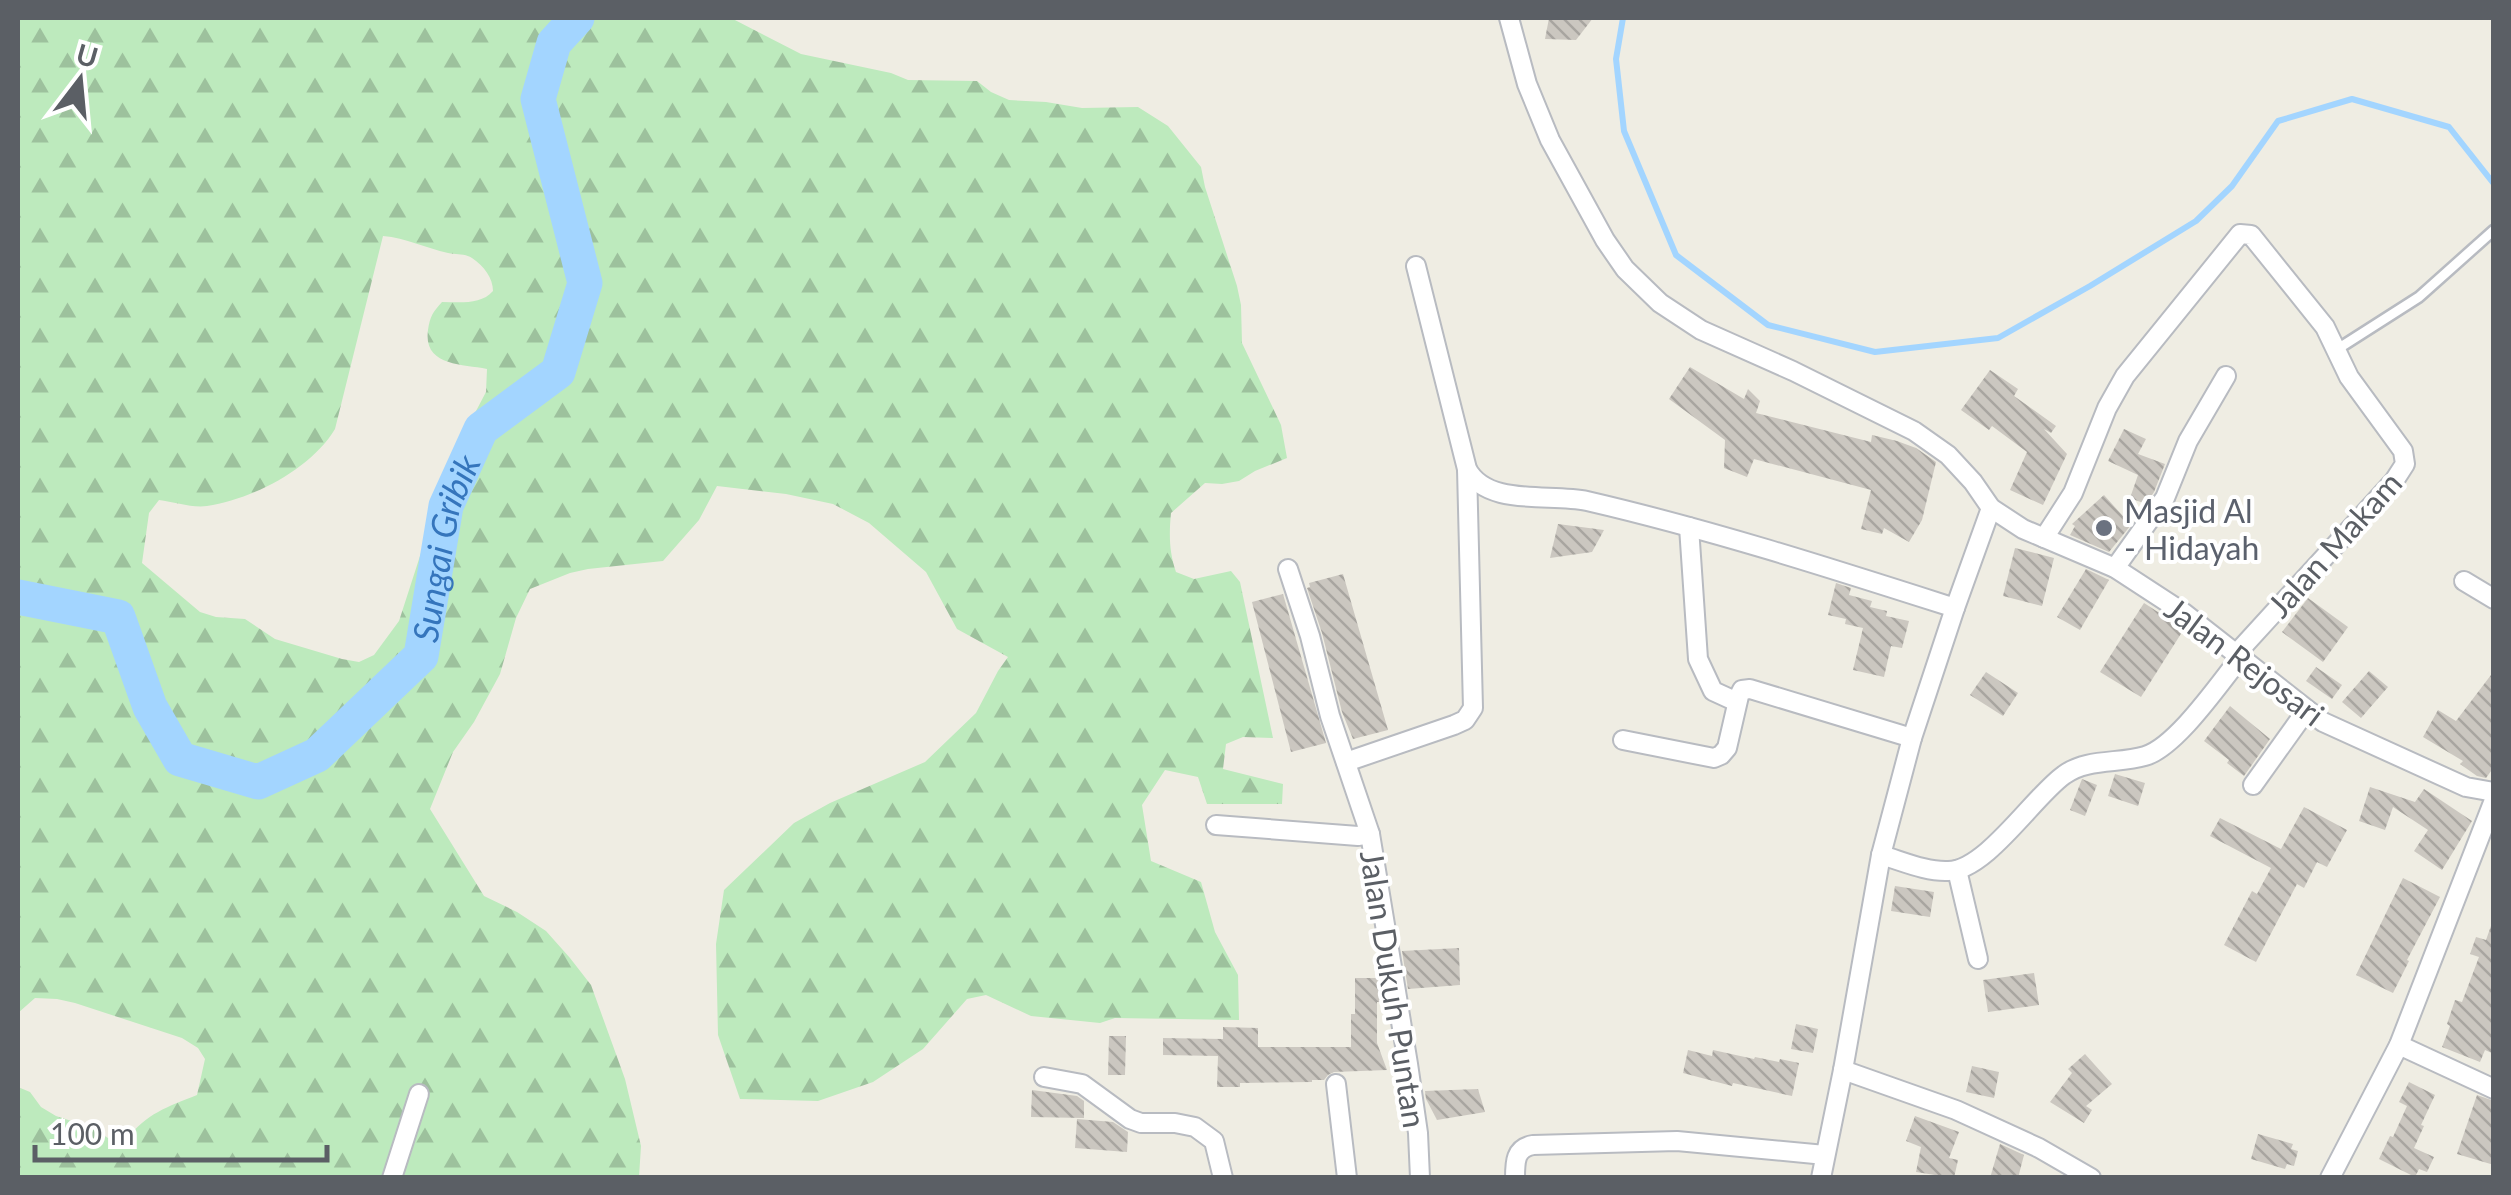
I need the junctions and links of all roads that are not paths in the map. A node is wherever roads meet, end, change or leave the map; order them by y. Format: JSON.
{"nodes":[{"id":1,"x":1509,"y":18,"type":"edge"},
{"id":2,"x":2494,"y":230,"type":"edge"},
{"id":3,"x":1416,"y":266,"type":"dead end"},
{"id":4,"x":2336,"y":350,"type":"junction"},
{"id":5,"x":2226,"y":376,"type":"dead end"},
{"id":6,"x":1466,"y":470,"type":"junction"},
{"id":7,"x":1991,"y":508,"type":"junction"},
{"id":8,"x":1689,"y":526,"type":"junction"},
{"id":9,"x":2044,"y":538,"type":"junction"},
{"id":10,"x":2115,"y":568,"type":"junction"},
{"id":11,"x":1288,"y":569,"type":"dead end"},
{"id":12,"x":2464,"y":581,"type":"dead end"},
{"id":13,"x":2494,"y":599,"type":"edge"},
{"id":14,"x":1955,"y":608,"type":"junction"},
{"id":15,"x":2238,"y":656,"type":"junction"},
{"id":16,"x":1737,"y":702,"type":"junction"},
{"id":17,"x":2306,"y":711,"type":"junction"},
{"id":18,"x":1912,"y":738,"type":"junction"},
{"id":19,"x":1623,"y":740,"type":"dead end"},
{"id":20,"x":1346,"y":762,"type":"junction"},
{"id":21,"x":2252,"y":785,"type":"dead end"},
{"id":22,"x":2494,"y":792,"type":"edge"},
{"id":23,"x":2494,"y":800,"type":"edge"},
{"id":24,"x":1216,"y":825,"type":"dead end"},
{"id":25,"x":1370,"y":834,"type":"junction"},
{"id":26,"x":2486,"y":841,"type":"edge"},
{"id":27,"x":1881,"y":855,"type":"junction"},
{"id":28,"x":1957,"y":870,"type":"junction"},
{"id":29,"x":1978,"y":959,"type":"dead end"},
{"id":30,"x":2398,"y":1045,"type":"junction"},
{"id":31,"x":1844,"y":1070,"type":"junction"},
{"id":32,"x":1044,"y":1077,"type":"dead end"},
{"id":33,"x":1336,"y":1084,"type":"dead end"},
{"id":34,"x":2494,"y":1089,"type":"edge"},
{"id":35,"x":419,"y":1094,"type":"dead end"},
{"id":36,"x":1825,"y":1156,"type":"junction"},
{"id":37,"x":392,"y":1178,"type":"edge"},
{"id":38,"x":1223,"y":1178,"type":"edge"},
{"id":39,"x":1347,"y":1178,"type":"edge"},
{"id":40,"x":1420,"y":1178,"type":"edge"},
{"id":41,"x":1515,"y":1178,"type":"edge"},
{"id":42,"x":1821,"y":1178,"type":"edge"},
{"id":43,"x":2091,"y":1178,"type":"edge"},
{"id":44,"x":2330,"y":1178,"type":"edge"}],
"edges":[{"from":1,"to":7,"type":"street","name":"Jalan Rejosari"},
{"from":2,"to":4,"type":"lane"},
{"from":3,"to":6,"type":"street"},
{"from":4,"to":9,"type":"street","name":"Jalan Makam"},
{"from":4,"to":15,"type":"street","name":"Jalan Makam"},
{"from":5,"to":10,"type":"street"},
{"from":6,"to":8,"type":"street"},
{"from":6,"to":20,"type":"street"},
{"from":7,"to":9,"type":"street","name":"Jalan Rejosari"},
{"from":7,"to":14,"type":"street"},
{"from":8,"to":14,"type":"street"},
{"from":8,"to":16,"type":"street"},
{"from":9,"to":10,"type":"street","name":"Jalan Rejosari"},
{"from":10,"to":15,"type":"street","name":"Jalan Rejosari"},
{"from":11,"to":20,"type":"street"},
{"from":12,"to":13,"type":"street"},
{"from":14,"to":18,"type":"street"},
{"from":15,"to":17,"type":"street","name":"Jalan Rejosari"},
{"from":15,"to":28,"type":"street"},
{"from":16,"to":18,"type":"street"},
{"from":16,"to":19,"type":"street"},
{"from":17,"to":21,"type":"street"},
{"from":17,"to":22,"type":"street","name":"Jalan Rejosari"},
{"from":18,"to":27,"type":"street"},
{"from":20,"to":25,"type":"street"},
{"from":23,"to":26,"type":"street"},
{"from":24,"to":25,"type":"street","name":"Jalan Dukuh Puntan"},
{"from":25,"to":40,"type":"street","name":"Jalan Dukuh Puntan"},
{"from":26,"to":30,"type":"street"},
{"from":27,"to":28,"type":"street"},
{"from":27,"to":31,"type":"street"},
{"from":28,"to":29,"type":"street"},
{"from":30,"to":34,"type":"street"},
{"from":30,"to":44,"type":"street"},
{"from":31,"to":36,"type":"street"},
{"from":31,"to":43,"type":"street"},
{"from":32,"to":38,"type":"street"},
{"from":33,"to":39,"type":"street"},
{"from":35,"to":37,"type":"street"},
{"from":36,"to":41,"type":"street"},
{"from":36,"to":42,"type":"street"}]}
